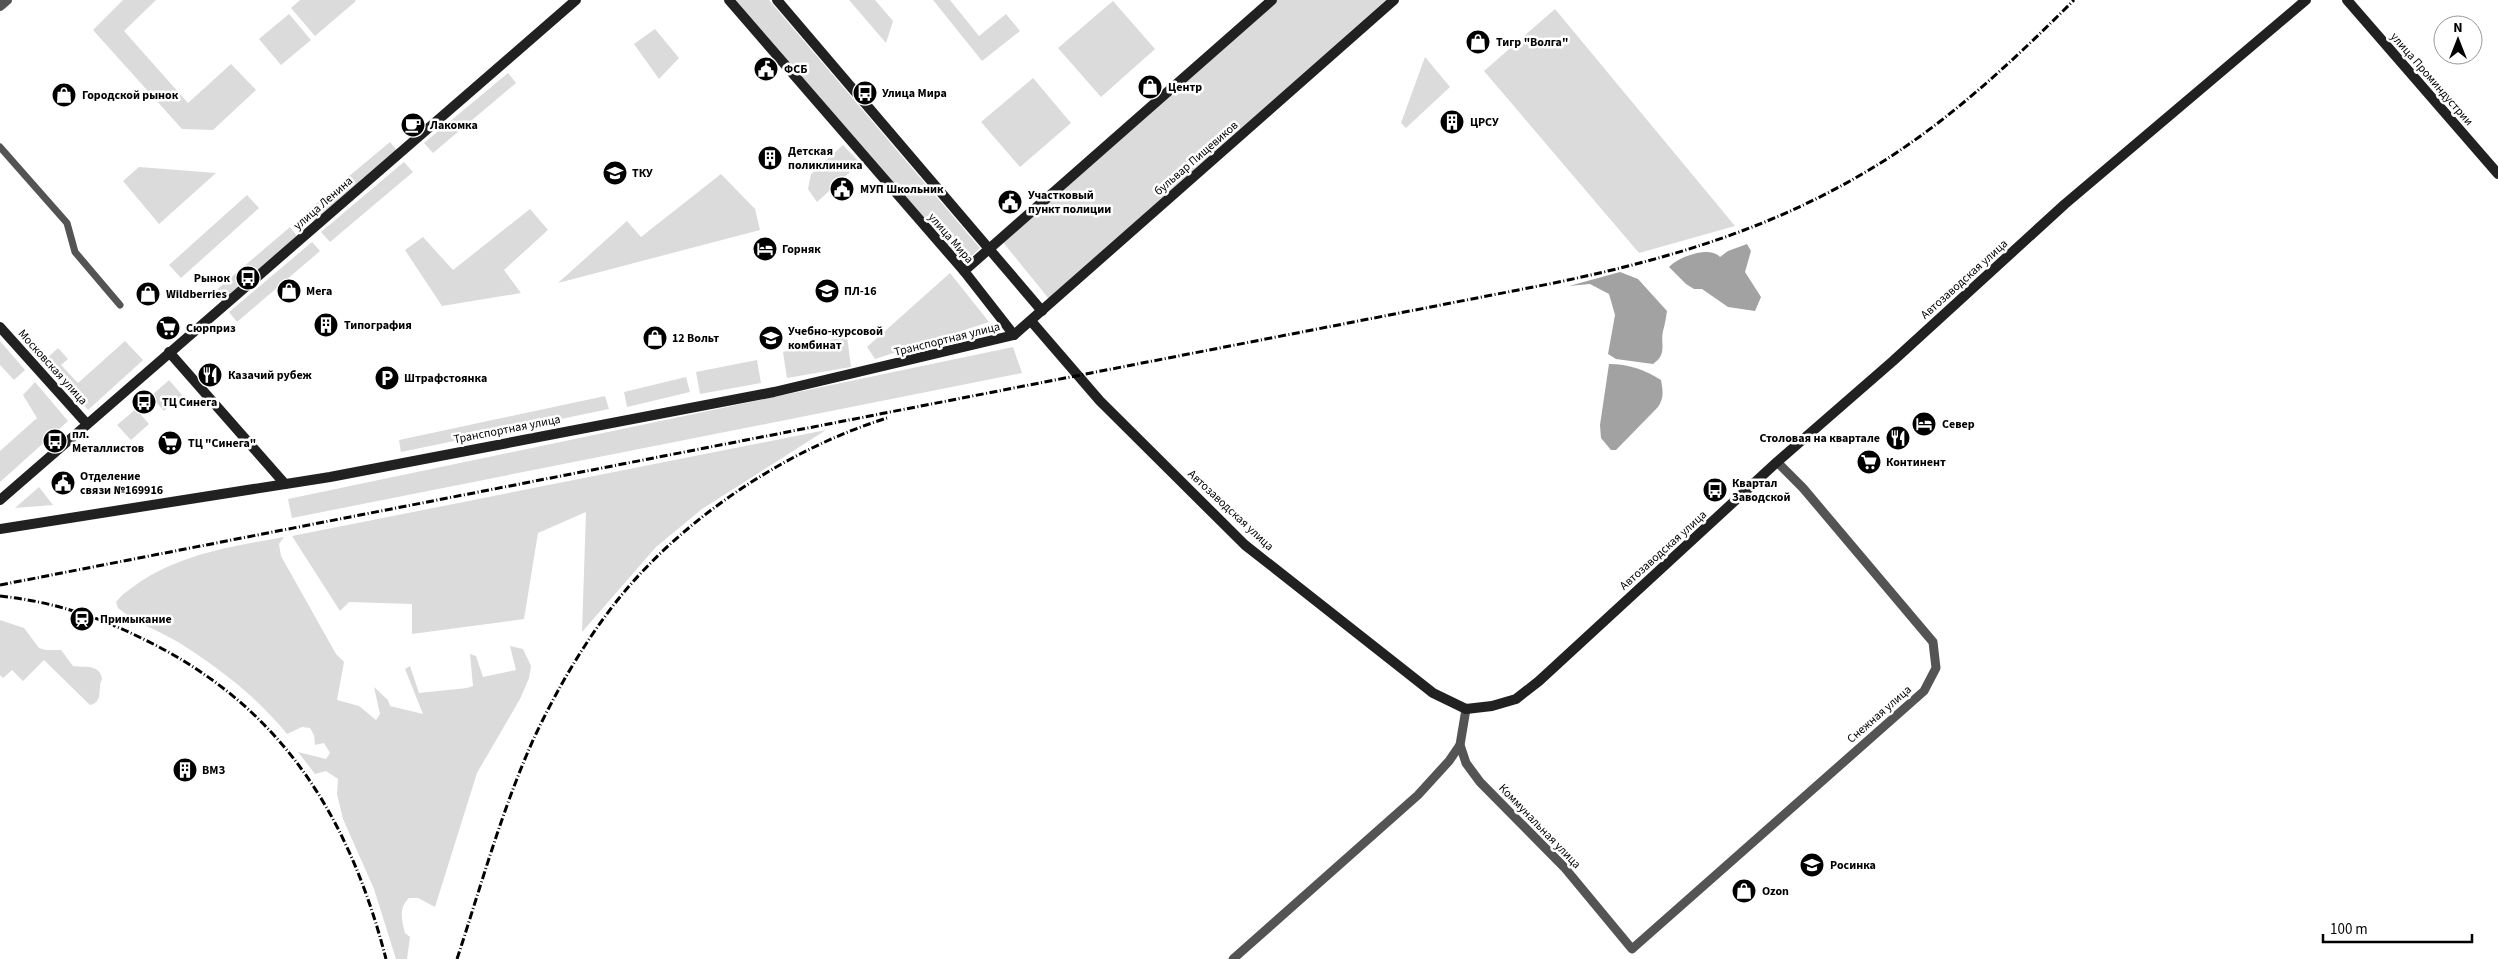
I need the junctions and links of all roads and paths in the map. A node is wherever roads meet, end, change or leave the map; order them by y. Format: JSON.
{"nodes":[{"id":1,"x":7,"y":0,"type":"edge"},
{"id":2,"x":576,"y":0,"type":"edge"},
{"id":3,"x":728,"y":0,"type":"edge"},
{"id":4,"x":777,"y":0,"type":"edge"},
{"id":5,"x":1272,"y":0,"type":"edge"},
{"id":6,"x":1394,"y":0,"type":"edge"},
{"id":7,"x":2306,"y":0,"type":"edge"},
{"id":8,"x":2347,"y":0,"type":"edge"},
{"id":9,"x":0,"y":6,"type":"edge"},
{"id":10,"x":0,"y":147,"type":"edge"},
{"id":11,"x":2498,"y":174,"type":"edge"},
{"id":12,"x":989,"y":248,"type":"junction"},
{"id":13,"x":964,"y":271,"type":"junction"},
{"id":14,"x":120,"y":305,"type":"dead end"},
{"id":15,"x":1042,"y":311,"type":"junction"},
{"id":16,"x":1031,"y":321,"type":"junction"},
{"id":17,"x":0,"y":327,"type":"edge"},
{"id":18,"x":1014,"y":335,"type":"junction"},
{"id":19,"x":170,"y":352,"type":"junction"},
{"id":20,"x":87,"y":424,"type":"junction"},
{"id":21,"x":1777,"y":462,"type":"junction"},
{"id":22,"x":285,"y":484,"type":"junction"},
{"id":23,"x":0,"y":500,"type":"edge"},
{"id":24,"x":0,"y":529,"type":"edge"},
{"id":25,"x":1466,"y":709,"type":"junction"},
{"id":26,"x":1460,"y":745,"type":"junction"},
{"id":27,"x":1632,"y":949,"type":"joint"},
{"id":28,"x":1233,"y":959,"type":"edge"}],
"edges":[{"from":1,"to":9,"type":"street"},
{"from":2,"to":19,"type":"main road","name":"улица Ленина"},
{"from":3,"to":13,"type":"main road","name":"улица Мира"},
{"from":4,"to":12,"type":"main road","name":"улица Мира"},
{"from":5,"to":12,"type":"main road"},
{"from":6,"to":15,"type":"main road","name":"бульвар Пищевиков"},
{"from":7,"to":21,"type":"main road","name":"Автозаводская улица"},
{"from":8,"to":11,"type":"main road","name":"улица Проминдустрии"},
{"from":10,"to":14,"type":"street"},
{"from":12,"to":13,"type":"main road"},
{"from":12,"to":15,"type":"main road","name":"улица Мира"},
{"from":13,"to":18,"type":"main road","name":"улица Мира"},
{"from":15,"to":16,"type":"main road","name":"бульвар Пищевиков"},
{"from":16,"to":18,"type":"main road","name":"бульвар Пищевиков"},
{"from":16,"to":25,"type":"main road","name":"Автозаводская улица"},
{"from":17,"to":20,"type":"main road","name":"Московская улица"},
{"from":18,"to":22,"type":"main road","name":"Транспортная улица"},
{"from":19,"to":20,"type":"main road","name":"улица Ленина"},
{"from":19,"to":22,"type":"main road"},
{"from":20,"to":23,"type":"main road","name":"улица Ленина"},
{"from":21,"to":25,"type":"main road","name":"Автозаводская улица"},
{"from":21,"to":27,"type":"street","name":"Снежная улица"},
{"from":22,"to":24,"type":"main road","name":"Транспортная улица"},
{"from":25,"to":26,"type":"street"},
{"from":26,"to":27,"type":"street","name":"Коммунальная улица"},
{"from":26,"to":28,"type":"street"}]}
